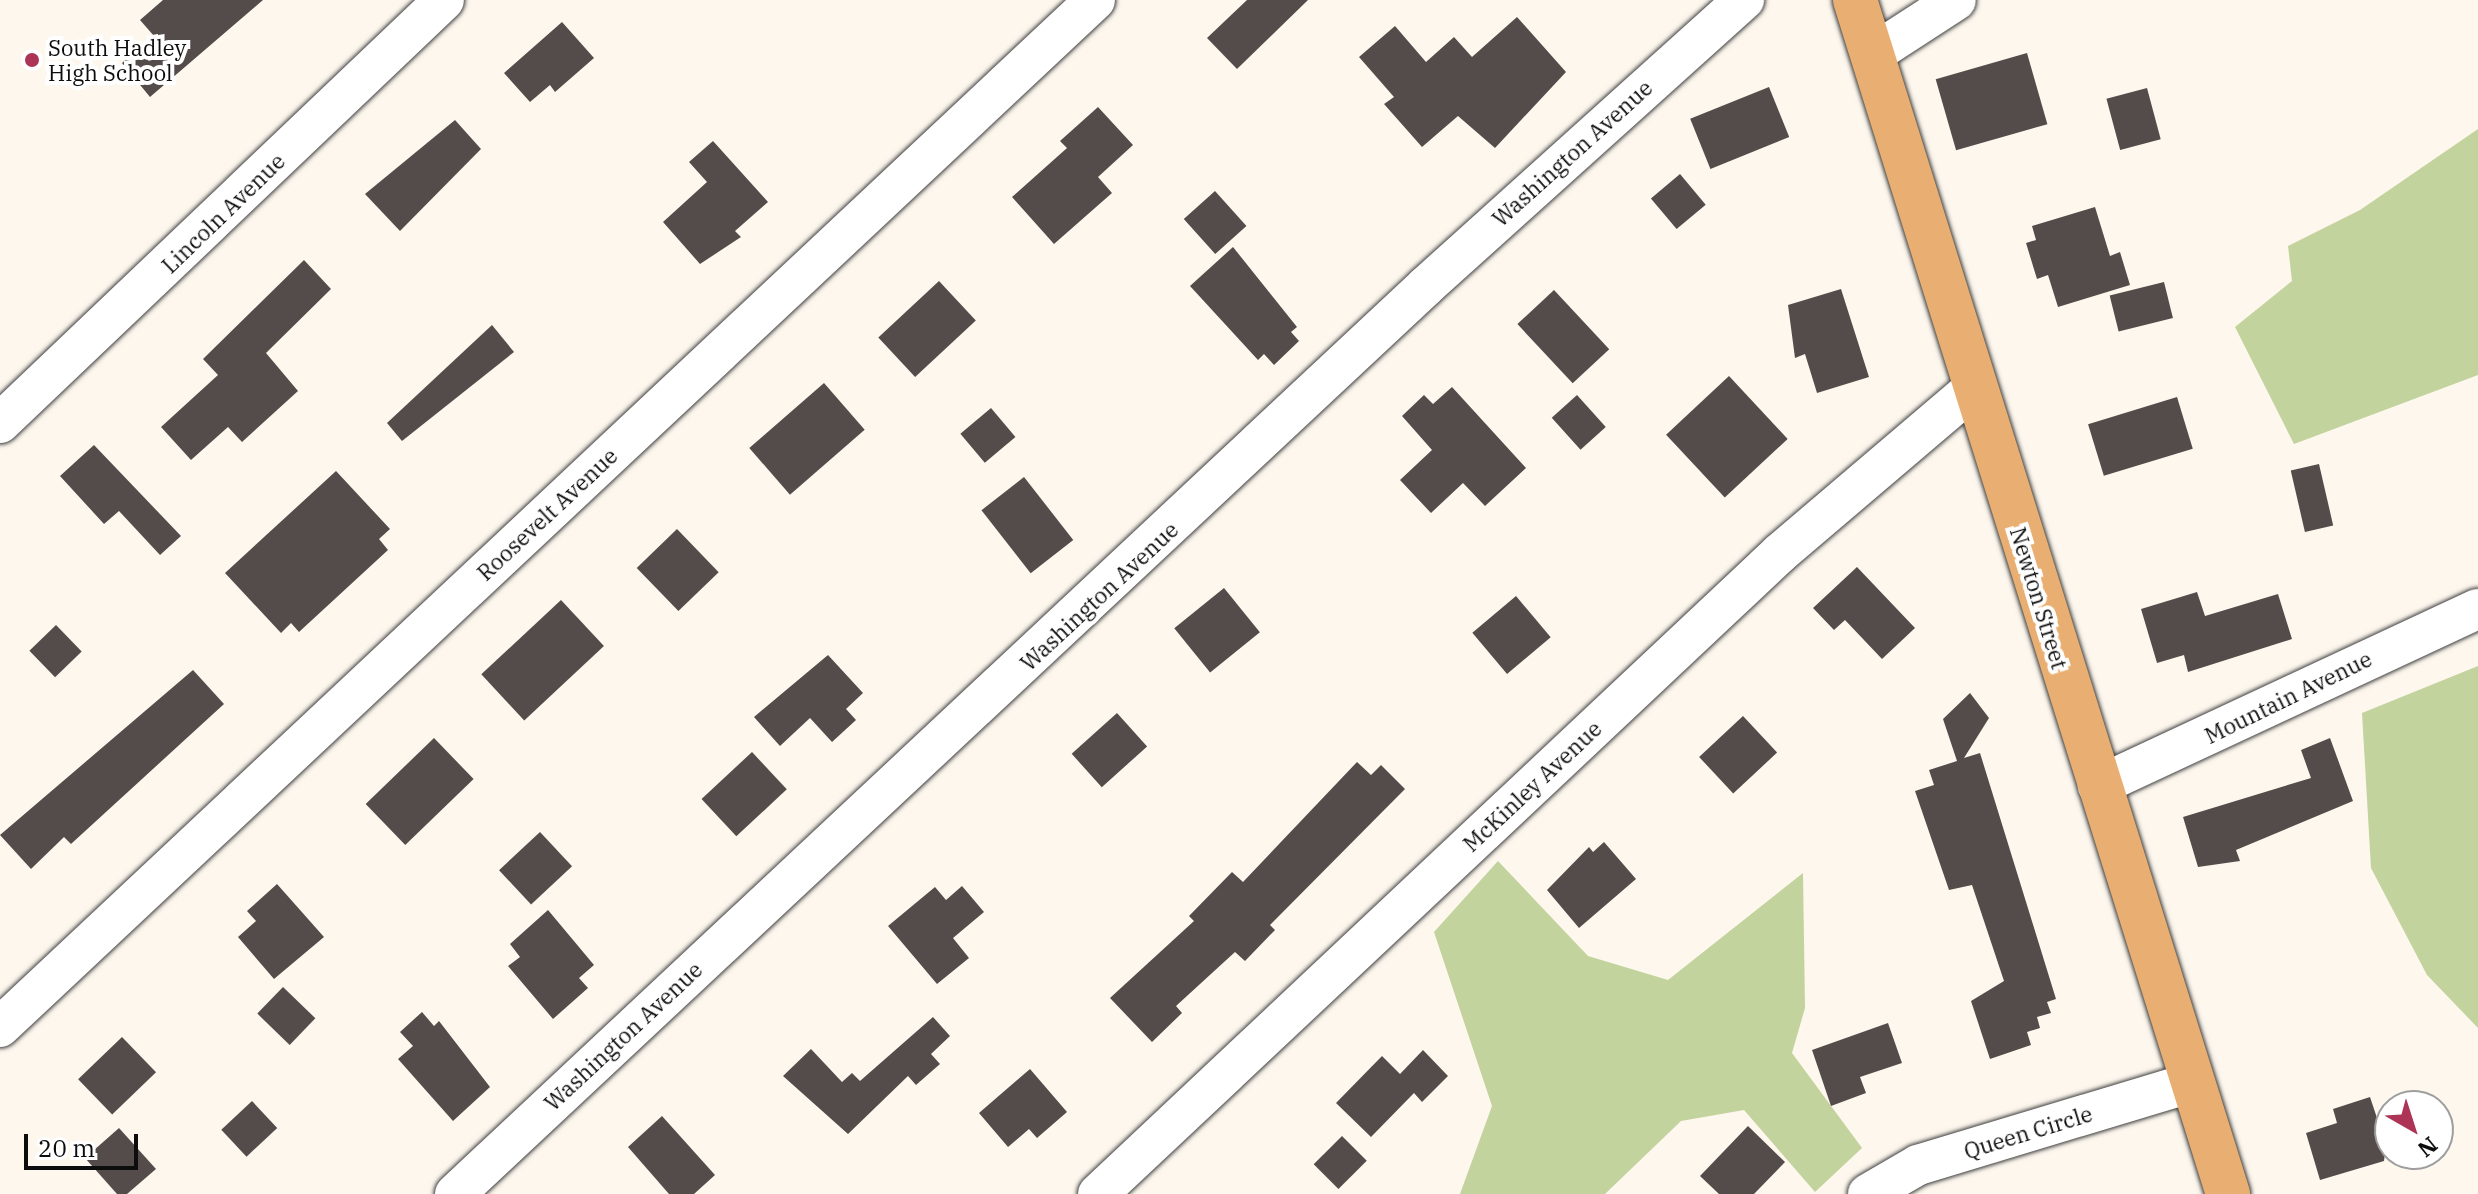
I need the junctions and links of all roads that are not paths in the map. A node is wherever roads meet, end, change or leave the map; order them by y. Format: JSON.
{"nodes":[{"id":1,"x":444,"y":0,"type":"edge"},
{"id":2,"x":1095,"y":0,"type":"edge"},
{"id":3,"x":1744,"y":0,"type":"edge"},
{"id":4,"x":1855,"y":0,"type":"edge"},
{"id":5,"x":1956,"y":0,"type":"edge"},
{"id":6,"x":1876,"y":52,"type":"junction"},
{"id":7,"x":1974,"y":388,"type":"junction"},
{"id":8,"x":0,"y":423,"type":"edge"},
{"id":9,"x":2478,"y":609,"type":"edge"},
{"id":10,"x":2098,"y":786,"type":"junction"},
{"id":11,"x":0,"y":1027,"type":"edge"},
{"id":12,"x":2193,"y":1082,"type":"junction"},
{"id":13,"x":455,"y":1194,"type":"edge"},
{"id":14,"x":1098,"y":1194,"type":"edge"},
{"id":15,"x":1868,"y":1194,"type":"edge"},
{"id":16,"x":2228,"y":1194,"type":"edge"}],
"edges":[{"from":1,"to":8,"type":"street","name":"Lincoln Avenue"},
{"from":2,"to":11,"type":"street","name":"Roosevelt Avenue"},
{"from":3,"to":13,"type":"street","name":"Washington Avenue"},
{"from":4,"to":6,"type":"main road","name":"Newton Street"},
{"from":5,"to":6,"type":"street"},
{"from":6,"to":7,"type":"main road","name":"Newton Street"},
{"from":7,"to":10,"type":"main road","name":"Newton Street"},
{"from":7,"to":14,"type":"street","name":"McKinley Avenue"},
{"from":9,"to":10,"type":"street","name":"Mountain Avenue"},
{"from":10,"to":12,"type":"main road","name":"Newton Street"},
{"from":12,"to":15,"type":"street","name":"Queen Circle"},
{"from":12,"to":16,"type":"main road","name":"Newton Street"}]}
